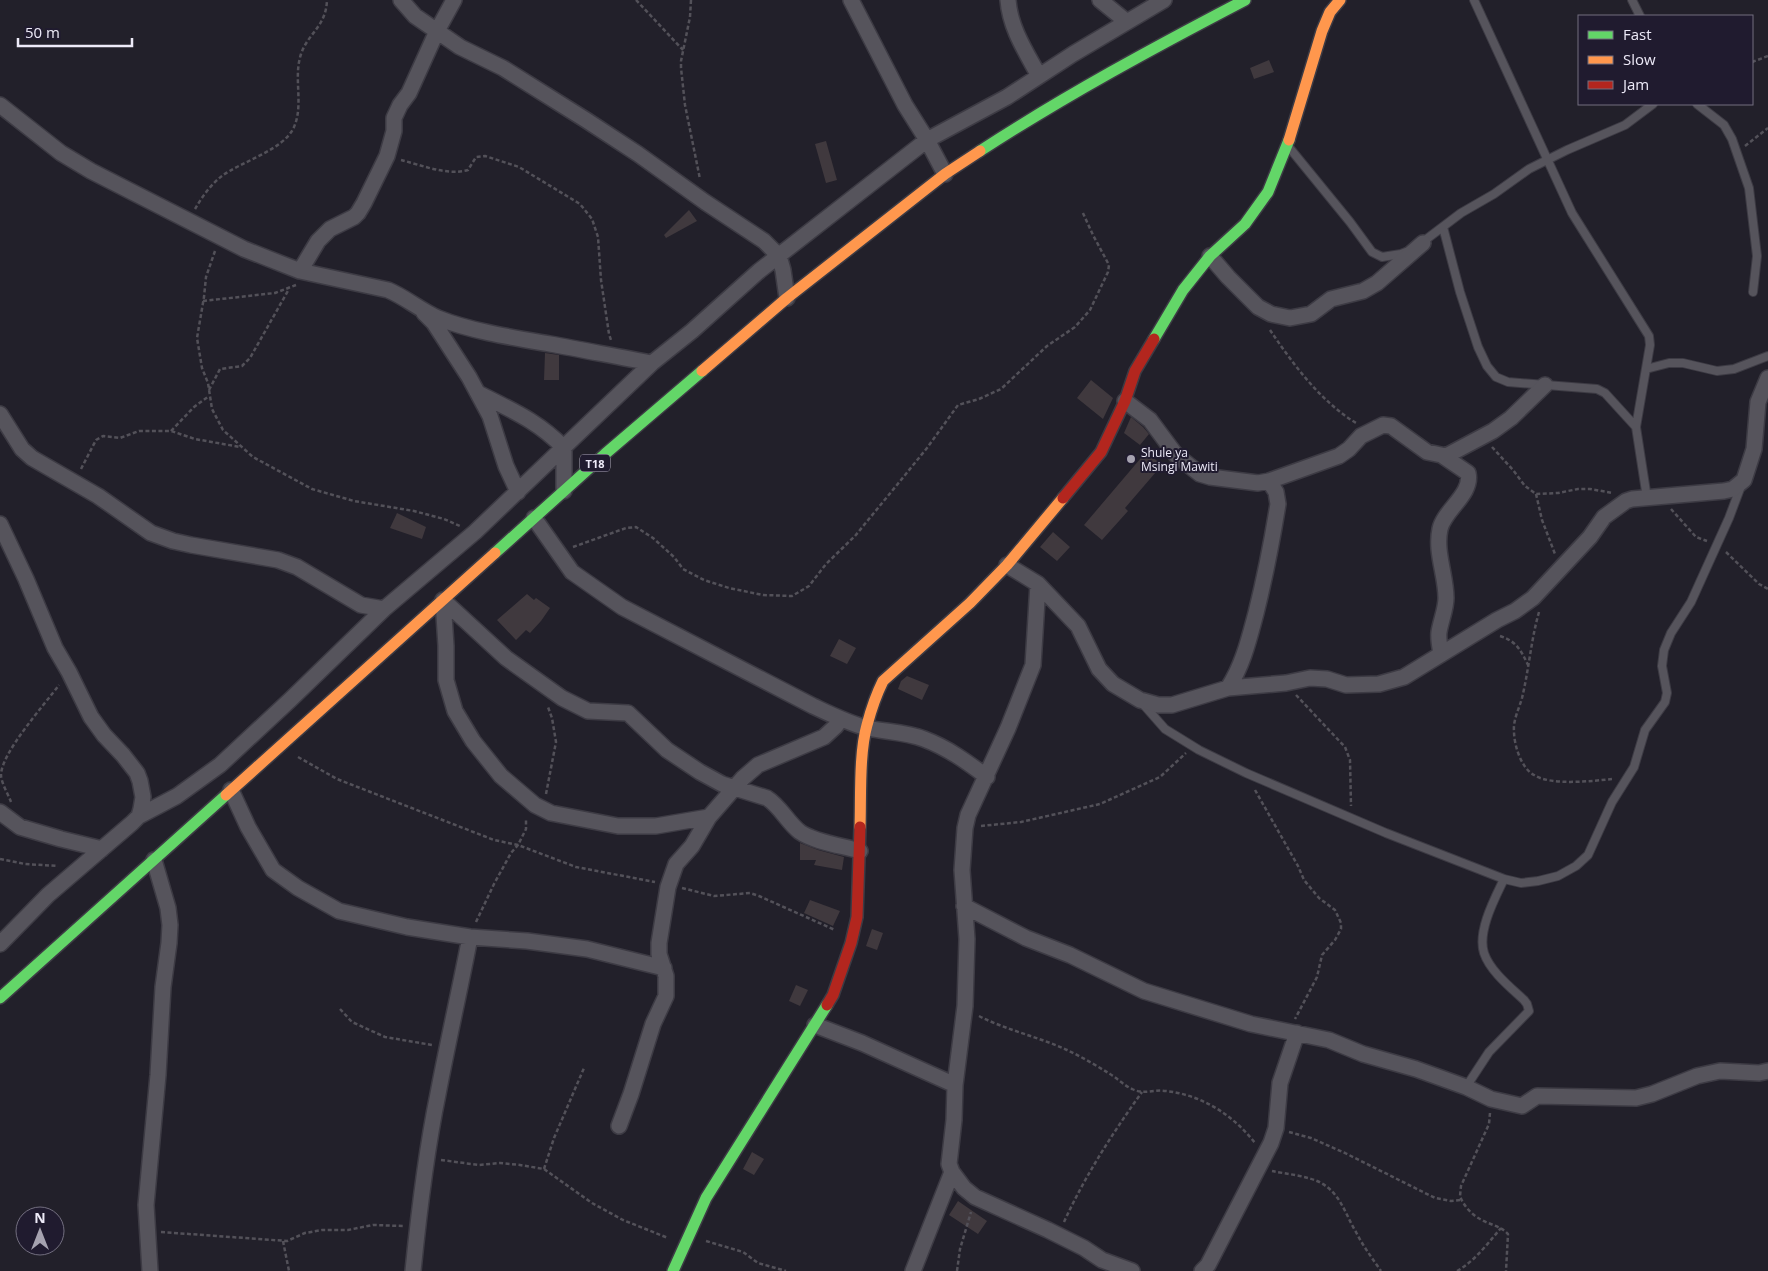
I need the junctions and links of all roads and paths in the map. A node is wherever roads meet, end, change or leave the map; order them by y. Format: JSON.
{"nodes":[{"id":1,"x":327,"y":0,"type":"edge"},
{"id":2,"x":401,"y":0,"type":"edge"},
{"id":3,"x":454,"y":0,"type":"edge"},
{"id":4,"x":636,"y":0,"type":"edge"},
{"id":5,"x":691,"y":0,"type":"edge"},
{"id":6,"x":852,"y":0,"type":"edge"},
{"id":7,"x":1008,"y":0,"type":"edge"},
{"id":8,"x":1100,"y":0,"type":"edge"},
{"id":9,"x":1164,"y":0,"type":"edge"},
{"id":10,"x":1246,"y":0,"type":"edge"},
{"id":11,"x":1340,"y":0,"type":"edge"},
{"id":12,"x":1474,"y":0,"type":"edge"},
{"id":13,"x":1632,"y":0,"type":"edge"},
{"id":14,"x":1640,"y":15,"type":"edge"},
{"id":15,"x":1127,"y":22,"type":"junction"},
{"id":16,"x":437,"y":31,"type":"junction"},
{"id":17,"x":683,"y":50,"type":"junction"},
{"id":18,"x":1768,"y":56,"type":"edge"},
{"id":19,"x":1753,"y":62,"type":"edge"},
{"id":20,"x":1039,"y":76,"type":"junction"},
{"id":21,"x":0,"y":105,"type":"edge"},
{"id":22,"x":1652,"y":105,"type":"edge"},
{"id":23,"x":1698,"y":105,"type":"edge"},
{"id":24,"x":1768,"y":128,"type":"edge"},
{"id":25,"x":927,"y":140,"type":"junction"},
{"id":26,"x":1286,"y":145,"type":"junction"},
{"id":27,"x":1737,"y":152,"type":"junction"},
{"id":28,"x":387,"y":156,"type":"junction"},
{"id":29,"x":1549,"y":160,"type":"junction"},
{"id":30,"x":945,"y":174,"type":"junction"},
{"id":31,"x":705,"y":202,"type":"junction"},
{"id":32,"x":1082,"y":211,"type":"dead end"},
{"id":33,"x":189,"y":220,"type":"junction"},
{"id":34,"x":1443,"y":227,"type":"junction"},
{"id":35,"x":219,"y":236,"type":"junction"},
{"id":36,"x":1423,"y":243,"type":"junction"},
{"id":37,"x":778,"y":256,"type":"junction"},
{"id":38,"x":1210,"y":256,"type":"junction"},
{"id":39,"x":299,"y":278,"type":"junction"},
{"id":40,"x":290,"y":288,"type":"junction"},
{"id":41,"x":1754,"y":292,"type":"dead end"},
{"id":42,"x":787,"y":298,"type":"junction"},
{"id":43,"x":203,"y":301,"type":"junction"},
{"id":44,"x":417,"y":307,"type":"junction"},
{"id":45,"x":1270,"y":329,"type":"dead end"},
{"id":46,"x":1768,"y":356,"type":"edge"},
{"id":47,"x":618,"y":358,"type":"junction"},
{"id":48,"x":652,"y":363,"type":"junction"},
{"id":49,"x":1646,"y":369,"type":"junction"},
{"id":50,"x":1768,"y":378,"type":"edge"},
{"id":51,"x":1545,"y":385,"type":"junction"},
{"id":52,"x":209,"y":391,"type":"junction"},
{"id":53,"x":477,"y":393,"type":"junction"},
{"id":54,"x":210,"y":396,"type":"junction"},
{"id":55,"x":1125,"y":401,"type":"junction"},
{"id":56,"x":0,"y":414,"type":"edge"},
{"id":57,"x":1636,"y":427,"type":"junction"},
{"id":58,"x":171,"y":432,"type":"junction"},
{"id":59,"x":1370,"y":432,"type":"junction"},
{"id":60,"x":1482,"y":437,"type":"junction"},
{"id":61,"x":241,"y":447,"type":"junction"},
{"id":62,"x":564,"y":448,"type":"junction"},
{"id":63,"x":1443,"y":456,"type":"junction"},
{"id":64,"x":1744,"y":480,"type":"junction"},
{"id":65,"x":75,"y":482,"type":"junction"},
{"id":66,"x":1269,"y":482,"type":"junction"},
{"id":67,"x":564,"y":491,"type":"junction"},
{"id":68,"x":518,"y":492,"type":"junction"},
{"id":69,"x":1536,"y":494,"type":"junction"},
{"id":70,"x":1646,"y":498,"type":"junction"},
{"id":71,"x":534,"y":518,"type":"junction"},
{"id":72,"x":0,"y":524,"type":"edge"},
{"id":73,"x":475,"y":532,"type":"junction"},
{"id":74,"x":1718,"y":544,"type":"junction"},
{"id":75,"x":557,"y":551,"type":"junction"},
{"id":76,"x":1007,"y":565,"type":"junction"},
{"id":77,"x":1561,"y":568,"type":"junction"},
{"id":78,"x":1038,"y":584,"type":"junction"},
{"id":79,"x":1768,"y":589,"type":"edge"},
{"id":80,"x":443,"y":600,"type":"junction"},
{"id":81,"x":384,"y":609,"type":"junction"},
{"id":82,"x":1539,"y":612,"type":"dead end"},
{"id":83,"x":1479,"y":631,"type":"junction"},
{"id":84,"x":1441,"y":654,"type":"junction"},
{"id":85,"x":1528,"y":665,"type":"junction"},
{"id":86,"x":69,"y":672,"type":"junction"},
{"id":87,"x":539,"y":682,"type":"junction"},
{"id":88,"x":1286,"y":683,"type":"junction"},
{"id":89,"x":1228,"y":688,"type":"junction"},
{"id":90,"x":1140,"y":700,"type":"junction"},
{"id":91,"x":840,"y":719,"type":"junction"},
{"id":92,"x":866,"y":727,"type":"junction"},
{"id":93,"x":1193,"y":746,"type":"junction"},
{"id":94,"x":279,"y":747,"type":"junction"},
{"id":95,"x":1246,"y":773,"type":"junction"},
{"id":96,"x":987,"y":777,"type":"junction"},
{"id":97,"x":1627,"y":778,"type":"junction"},
{"id":98,"x":734,"y":788,"type":"junction"},
{"id":99,"x":231,"y":790,"type":"junction"},
{"id":100,"x":524,"y":796,"type":"junction"},
{"id":101,"x":543,"y":810,"type":"junction"},
{"id":102,"x":0,"y":812,"type":"edge"},
{"id":103,"x":139,"y":816,"type":"junction"},
{"id":104,"x":709,"y":817,"type":"junction"},
{"id":105,"x":1351,"y":818,"type":"junction"},
{"id":106,"x":20,"y":827,"type":"junction"},
{"id":107,"x":965,"y":828,"type":"junction"},
{"id":108,"x":518,"y":845,"type":"junction"},
{"id":109,"x":102,"y":849,"type":"junction"},
{"id":110,"x":860,"y":851,"type":"junction"},
{"id":111,"x":0,"y":859,"type":"edge"},
{"id":112,"x":154,"y":860,"type":"junction"},
{"id":113,"x":79,"y":868,"type":"junction"},
{"id":114,"x":1504,"y":879,"type":"junction"},
{"id":115,"x":669,"y":884,"type":"junction"},
{"id":116,"x":964,"y":906,"type":"junction"},
{"id":117,"x":470,"y":936,"type":"junction"},
{"id":118,"x":853,"y":937,"type":"junction"},
{"id":119,"x":0,"y":944,"type":"edge"},
{"id":120,"x":664,"y":968,"type":"junction"},
{"id":121,"x":0,"y":998,"type":"edge"},
{"id":122,"x":965,"y":1006,"type":"junction"},
{"id":123,"x":340,"y":1009,"type":"dead end"},
{"id":124,"x":815,"y":1025,"type":"junction"},
{"id":125,"x":1293,"y":1032,"type":"junction"},
{"id":126,"x":446,"y":1054,"type":"junction"},
{"id":127,"x":584,"y":1068,"type":"dead end"},
{"id":128,"x":1768,"y":1071,"type":"edge"},
{"id":129,"x":955,"y":1085,"type":"junction"},
{"id":130,"x":1466,"y":1087,"type":"junction"},
{"id":131,"x":1142,"y":1092,"type":"junction"},
{"id":132,"x":1491,"y":1099,"type":"junction"},
{"id":133,"x":619,"y":1126,"type":"dead end"},
{"id":134,"x":1276,"y":1128,"type":"junction"},
{"id":135,"x":427,"y":1156,"type":"junction"},
{"id":136,"x":1261,"y":1163,"type":"junction"},
{"id":137,"x":544,"y":1169,"type":"junction"},
{"id":138,"x":952,"y":1172,"type":"junction"},
{"id":139,"x":975,"y":1197,"type":"junction"},
{"id":140,"x":1462,"y":1200,"type":"junction"},
{"id":141,"x":418,"y":1226,"type":"junction"},
{"id":142,"x":1501,"y":1228,"type":"junction"},
{"id":143,"x":148,"y":1231,"type":"junction"},
{"id":144,"x":690,"y":1232,"type":"junction"},
{"id":145,"x":1059,"y":1235,"type":"junction"},
{"id":146,"x":283,"y":1241,"type":"junction"},
{"id":147,"x":684,"y":1244,"type":"junction"},
{"id":148,"x":150,"y":1271,"type":"edge"},
{"id":149,"x":289,"y":1271,"type":"edge"},
{"id":150,"x":413,"y":1271,"type":"edge"},
{"id":151,"x":673,"y":1271,"type":"edge"},
{"id":152,"x":786,"y":1271,"type":"edge"},
{"id":153,"x":913,"y":1271,"type":"edge"},
{"id":154,"x":957,"y":1271,"type":"edge"},
{"id":155,"x":1132,"y":1271,"type":"edge"},
{"id":156,"x":1202,"y":1271,"type":"edge"},
{"id":157,"x":1381,"y":1271,"type":"edge"},
{"id":158,"x":1457,"y":1271,"type":"edge"},
{"id":159,"x":1506,"y":1271,"type":"edge"}],
"edges":[{"from":1,"to":33,"type":"path"},
{"from":2,"to":16,"type":"street"},
{"from":3,"to":16,"type":"street"},
{"from":4,"to":17,"type":"path"},
{"from":5,"to":17,"type":"path"},
{"from":6,"to":25,"type":"street"},
{"from":7,"to":20,"type":"street"},
{"from":8,"to":15,"type":"street"},
{"from":9,"to":15,"type":"street"},
{"from":10,"to":30,"type":"main road","number":"T18"},
{"from":11,"to":26,"type":"main road"},
{"from":12,"to":29,"type":"lane"},
{"from":13,"to":14,"type":"lane"},
{"from":15,"to":20,"type":"street"},
{"from":16,"to":28,"type":"street"},
{"from":16,"to":31,"type":"street"},
{"from":17,"to":31,"type":"path"},
{"from":18,"to":19,"type":"path"},
{"from":20,"to":25,"type":"street"},
{"from":21,"to":33,"type":"street"},
{"from":22,"to":29,"type":"lane"},
{"from":23,"to":27,"type":"lane"},
{"from":24,"to":27,"type":"path"},
{"from":25,"to":30,"type":"street"},
{"from":25,"to":37,"type":"street"},
{"from":26,"to":36,"type":"lane"},
{"from":26,"to":38,"type":"main road"},
{"from":27,"to":41,"type":"lane"},
{"from":28,"to":39,"type":"street"},
{"from":28,"to":47,"type":"path"},
{"from":29,"to":34,"type":"lane"},
{"from":29,"to":49,"type":"lane"},
{"from":30,"to":42,"type":"main road","number":"T18"},
{"from":31,"to":37,"type":"street"},
{"from":32,"to":75,"type":"path"},
{"from":33,"to":35,"type":"street"},
{"from":34,"to":36,"type":"lane"},
{"from":34,"to":51,"type":"lane"},
{"from":35,"to":39,"type":"street"},
{"from":35,"to":43,"type":"path"},
{"from":36,"to":38,"type":"street"},
{"from":37,"to":42,"type":"street"},
{"from":37,"to":48,"type":"street"},
{"from":38,"to":55,"type":"main road"},
{"from":39,"to":40,"type":"path"},
{"from":39,"to":44,"type":"street"},
{"from":40,"to":43,"type":"path"},
{"from":40,"to":52,"type":"path"},
{"from":42,"to":67,"type":"main road","number":"T18"},
{"from":43,"to":52,"type":"path"},
{"from":44,"to":47,"type":"street"},
{"from":44,"to":53,"type":"street"},
{"from":45,"to":59,"type":"path"},
{"from":46,"to":49,"type":"lane"},
{"from":47,"to":48,"type":"street"},
{"from":48,"to":62,"type":"street"},
{"from":49,"to":57,"type":"lane"},
{"from":50,"to":64,"type":"street"},
{"from":51,"to":57,"type":"lane"},
{"from":51,"to":60,"type":"street"},
{"from":52,"to":54,"type":"path"},
{"from":53,"to":62,"type":"street"},
{"from":53,"to":68,"type":"street"},
{"from":54,"to":58,"type":"path"},
{"from":54,"to":61,"type":"path"},
{"from":55,"to":66,"type":"street"},
{"from":55,"to":76,"type":"main road"},
{"from":56,"to":65,"type":"street"},
{"from":57,"to":70,"type":"lane"},
{"from":58,"to":61,"type":"path"},
{"from":58,"to":65,"type":"path"},
{"from":59,"to":63,"type":"street"},
{"from":59,"to":66,"type":"street"},
{"from":60,"to":63,"type":"street"},
{"from":60,"to":69,"type":"path"},
{"from":61,"to":73,"type":"path"},
{"from":62,"to":67,"type":"street"},
{"from":62,"to":68,"type":"street"},
{"from":63,"to":84,"type":"street"},
{"from":64,"to":70,"type":"street"},
{"from":64,"to":74,"type":"lane"},
{"from":65,"to":81,"type":"street"},
{"from":66,"to":89,"type":"street"},
{"from":67,"to":71,"type":"main road","number":"T18"},
{"from":68,"to":73,"type":"street"},
{"from":69,"to":70,"type":"path"},
{"from":69,"to":77,"type":"path"},
{"from":70,"to":74,"type":"path"},
{"from":70,"to":77,"type":"street"},
{"from":71,"to":75,"type":"street"},
{"from":71,"to":80,"type":"main road","number":"T18"},
{"from":72,"to":86,"type":"street"},
{"from":73,"to":81,"type":"street"},
{"from":74,"to":79,"type":"path"},
{"from":74,"to":97,"type":"lane"},
{"from":75,"to":91,"type":"street"},
{"from":76,"to":78,"type":"street"},
{"from":76,"to":92,"type":"main road"},
{"from":77,"to":83,"type":"street"},
{"from":78,"to":90,"type":"street"},
{"from":78,"to":96,"type":"street"},
{"from":80,"to":87,"type":"street"},
{"from":80,"to":94,"type":"main road","number":"T18"},
{"from":80,"to":100,"type":"street"},
{"from":81,"to":103,"type":"street"},
{"from":82,"to":85,"type":"path"},
{"from":83,"to":84,"type":"street"},
{"from":83,"to":85,"type":"path"},
{"from":84,"to":88,"type":"street"},
{"from":85,"to":97,"type":"path"},
{"from":86,"to":103,"type":"street"},
{"from":86,"to":106,"type":"path"},
{"from":87,"to":98,"type":"street"},
{"from":87,"to":101,"type":"path"},
{"from":88,"to":89,"type":"street"},
{"from":88,"to":105,"type":"path"},
{"from":89,"to":90,"type":"street"},
{"from":90,"to":93,"type":"lane"},
{"from":91,"to":92,"type":"street"},
{"from":91,"to":98,"type":"street"},
{"from":92,"to":96,"type":"street"},
{"from":92,"to":110,"type":"main road"},
{"from":93,"to":95,"type":"lane"},
{"from":93,"to":107,"type":"path"},
{"from":94,"to":99,"type":"main road","number":"T18"},
{"from":94,"to":108,"type":"path"},
{"from":95,"to":105,"type":"lane"},
{"from":95,"to":125,"type":"path"},
{"from":96,"to":107,"type":"street"},
{"from":97,"to":114,"type":"lane"},
{"from":98,"to":104,"type":"street"},
{"from":98,"to":110,"type":"street"},
{"from":99,"to":112,"type":"main road","number":"T18"},
{"from":99,"to":117,"type":"street"},
{"from":100,"to":101,"type":"street"},
{"from":100,"to":108,"type":"path"},
{"from":101,"to":104,"type":"street"},
{"from":102,"to":106,"type":"street"},
{"from":103,"to":109,"type":"street"},
{"from":104,"to":115,"type":"street"},
{"from":105,"to":114,"type":"lane"},
{"from":106,"to":109,"type":"street"},
{"from":107,"to":116,"type":"street"},
{"from":108,"to":115,"type":"path"},
{"from":108,"to":117,"type":"path"},
{"from":109,"to":113,"type":"street"},
{"from":110,"to":118,"type":"main road"},
{"from":111,"to":113,"type":"path"},
{"from":112,"to":121,"type":"main road","number":"T18"},
{"from":112,"to":143,"type":"street"},
{"from":113,"to":119,"type":"street"},
{"from":114,"to":130,"type":"lane"},
{"from":115,"to":118,"type":"path"},
{"from":115,"to":120,"type":"street"},
{"from":116,"to":122,"type":"street"},
{"from":116,"to":125,"type":"street"},
{"from":117,"to":120,"type":"street"},
{"from":117,"to":126,"type":"street"},
{"from":118,"to":124,"type":"main road"},
{"from":120,"to":133,"type":"street"},
{"from":122,"to":129,"type":"street"},
{"from":122,"to":131,"type":"path"},
{"from":123,"to":126,"type":"path"},
{"from":124,"to":129,"type":"street"},
{"from":124,"to":144,"type":"main road"},
{"from":125,"to":130,"type":"street"},
{"from":125,"to":134,"type":"street"},
{"from":126,"to":135,"type":"street"},
{"from":127,"to":137,"type":"path"},
{"from":128,"to":132,"type":"street"},
{"from":129,"to":138,"type":"street"},
{"from":130,"to":132,"type":"street"},
{"from":131,"to":136,"type":"path"},
{"from":131,"to":145,"type":"path"},
{"from":132,"to":140,"type":"path"},
{"from":134,"to":136,"type":"street"},
{"from":134,"to":140,"type":"path"},
{"from":135,"to":137,"type":"path"},
{"from":135,"to":141,"type":"street"},
{"from":136,"to":156,"type":"street"},
{"from":136,"to":157,"type":"path"},
{"from":137,"to":147,"type":"path"},
{"from":138,"to":139,"type":"street"},
{"from":138,"to":153,"type":"street"},
{"from":139,"to":145,"type":"street"},
{"from":139,"to":154,"type":"path"},
{"from":140,"to":142,"type":"path"},
{"from":141,"to":146,"type":"path"},
{"from":141,"to":150,"type":"street"},
{"from":142,"to":158,"type":"path"},
{"from":142,"to":159,"type":"path"},
{"from":143,"to":146,"type":"path"},
{"from":143,"to":148,"type":"street"},
{"from":144,"to":147,"type":"main road"},
{"from":144,"to":152,"type":"path"},
{"from":145,"to":155,"type":"street"},
{"from":146,"to":149,"type":"path"},
{"from":147,"to":151,"type":"main road"}]}
